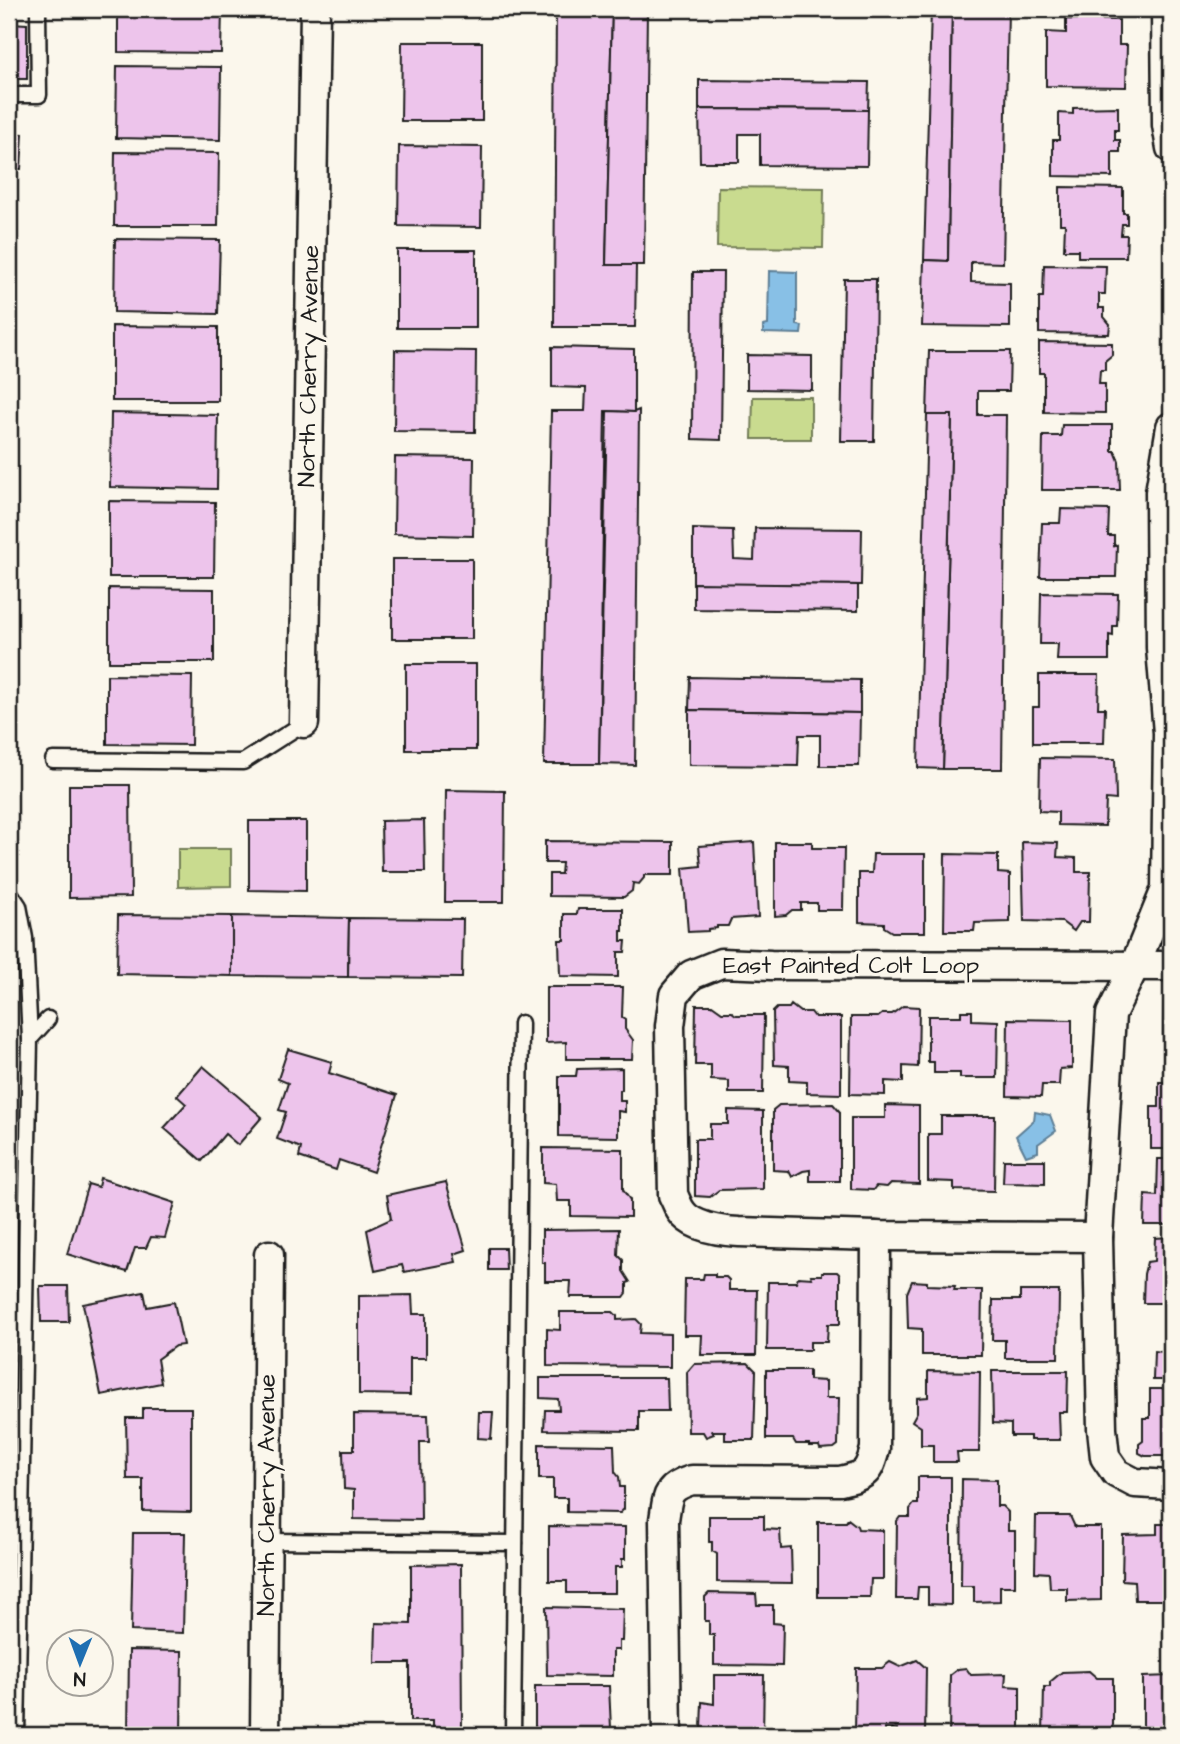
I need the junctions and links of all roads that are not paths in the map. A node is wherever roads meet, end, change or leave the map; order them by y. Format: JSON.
{"nodes":[{"id":1,"x":38,"y":9,"type":"edge"},
{"id":2,"x":315,"y":9,"type":"edge"},
{"id":3,"x":1166,"y":9,"type":"edge"},
{"id":4,"x":9,"y":94,"type":"edge"},
{"id":5,"x":1171,"y":148,"type":"edge"},
{"id":6,"x":1171,"y":427,"type":"edge"},
{"id":7,"x":304,"y":723,"type":"joint"},
{"id":8,"x":53,"y":760,"type":"dead end"},
{"id":9,"x":9,"y":891,"type":"edge"},
{"id":10,"x":1135,"y":965,"type":"junction"},
{"id":11,"x":1171,"y":966,"type":"edge"},
{"id":12,"x":48,"y":1019,"type":"dead end"},
{"id":13,"x":521,"y":1023,"type":"dead end"},
{"id":14,"x":30,"y":1039,"type":"junction"},
{"id":15,"x":876,"y":1236,"type":"junction"},
{"id":16,"x":1098,"y":1237,"type":"junction"},
{"id":17,"x":269,"y":1255,"type":"dead end"},
{"id":18,"x":1171,"y":1485,"type":"edge"},
{"id":19,"x":266,"y":1541,"type":"junction"},
{"id":20,"x":515,"y":1542,"type":"junction"},
{"id":21,"x":17,"y":1735,"type":"edge"},
{"id":22,"x":265,"y":1735,"type":"edge"},
{"id":23,"x":513,"y":1735,"type":"edge"},
{"id":24,"x":667,"y":1735,"type":"edge"}],
"edges":[{"from":1,"to":4,"type":"lane"},
{"from":2,"to":7,"type":"street","name":"North Cherry Avenue"},
{"from":3,"to":5,"type":"street"},
{"from":6,"to":10,"type":"street"},
{"from":7,"to":8,"type":"lane"},
{"from":9,"to":14,"type":"lane"},
{"from":10,"to":11,"type":"street","name":"East Painted Colt Loop"},
{"from":10,"to":15,"type":"street","name":"East Painted Colt Loop"},
{"from":10,"to":16,"type":"street"},
{"from":12,"to":14,"type":"lane"},
{"from":13,"to":20,"type":"lane"},
{"from":14,"to":21,"type":"lane"},
{"from":15,"to":16,"type":"street","name":"East Painted Colt Loop"},
{"from":15,"to":24,"type":"street"},
{"from":16,"to":18,"type":"street"},
{"from":17,"to":19,"type":"street","name":"North Cherry Avenue"},
{"from":19,"to":20,"type":"lane"},
{"from":19,"to":22,"type":"street","name":"North Cherry Avenue"},
{"from":20,"to":23,"type":"lane"}]}
